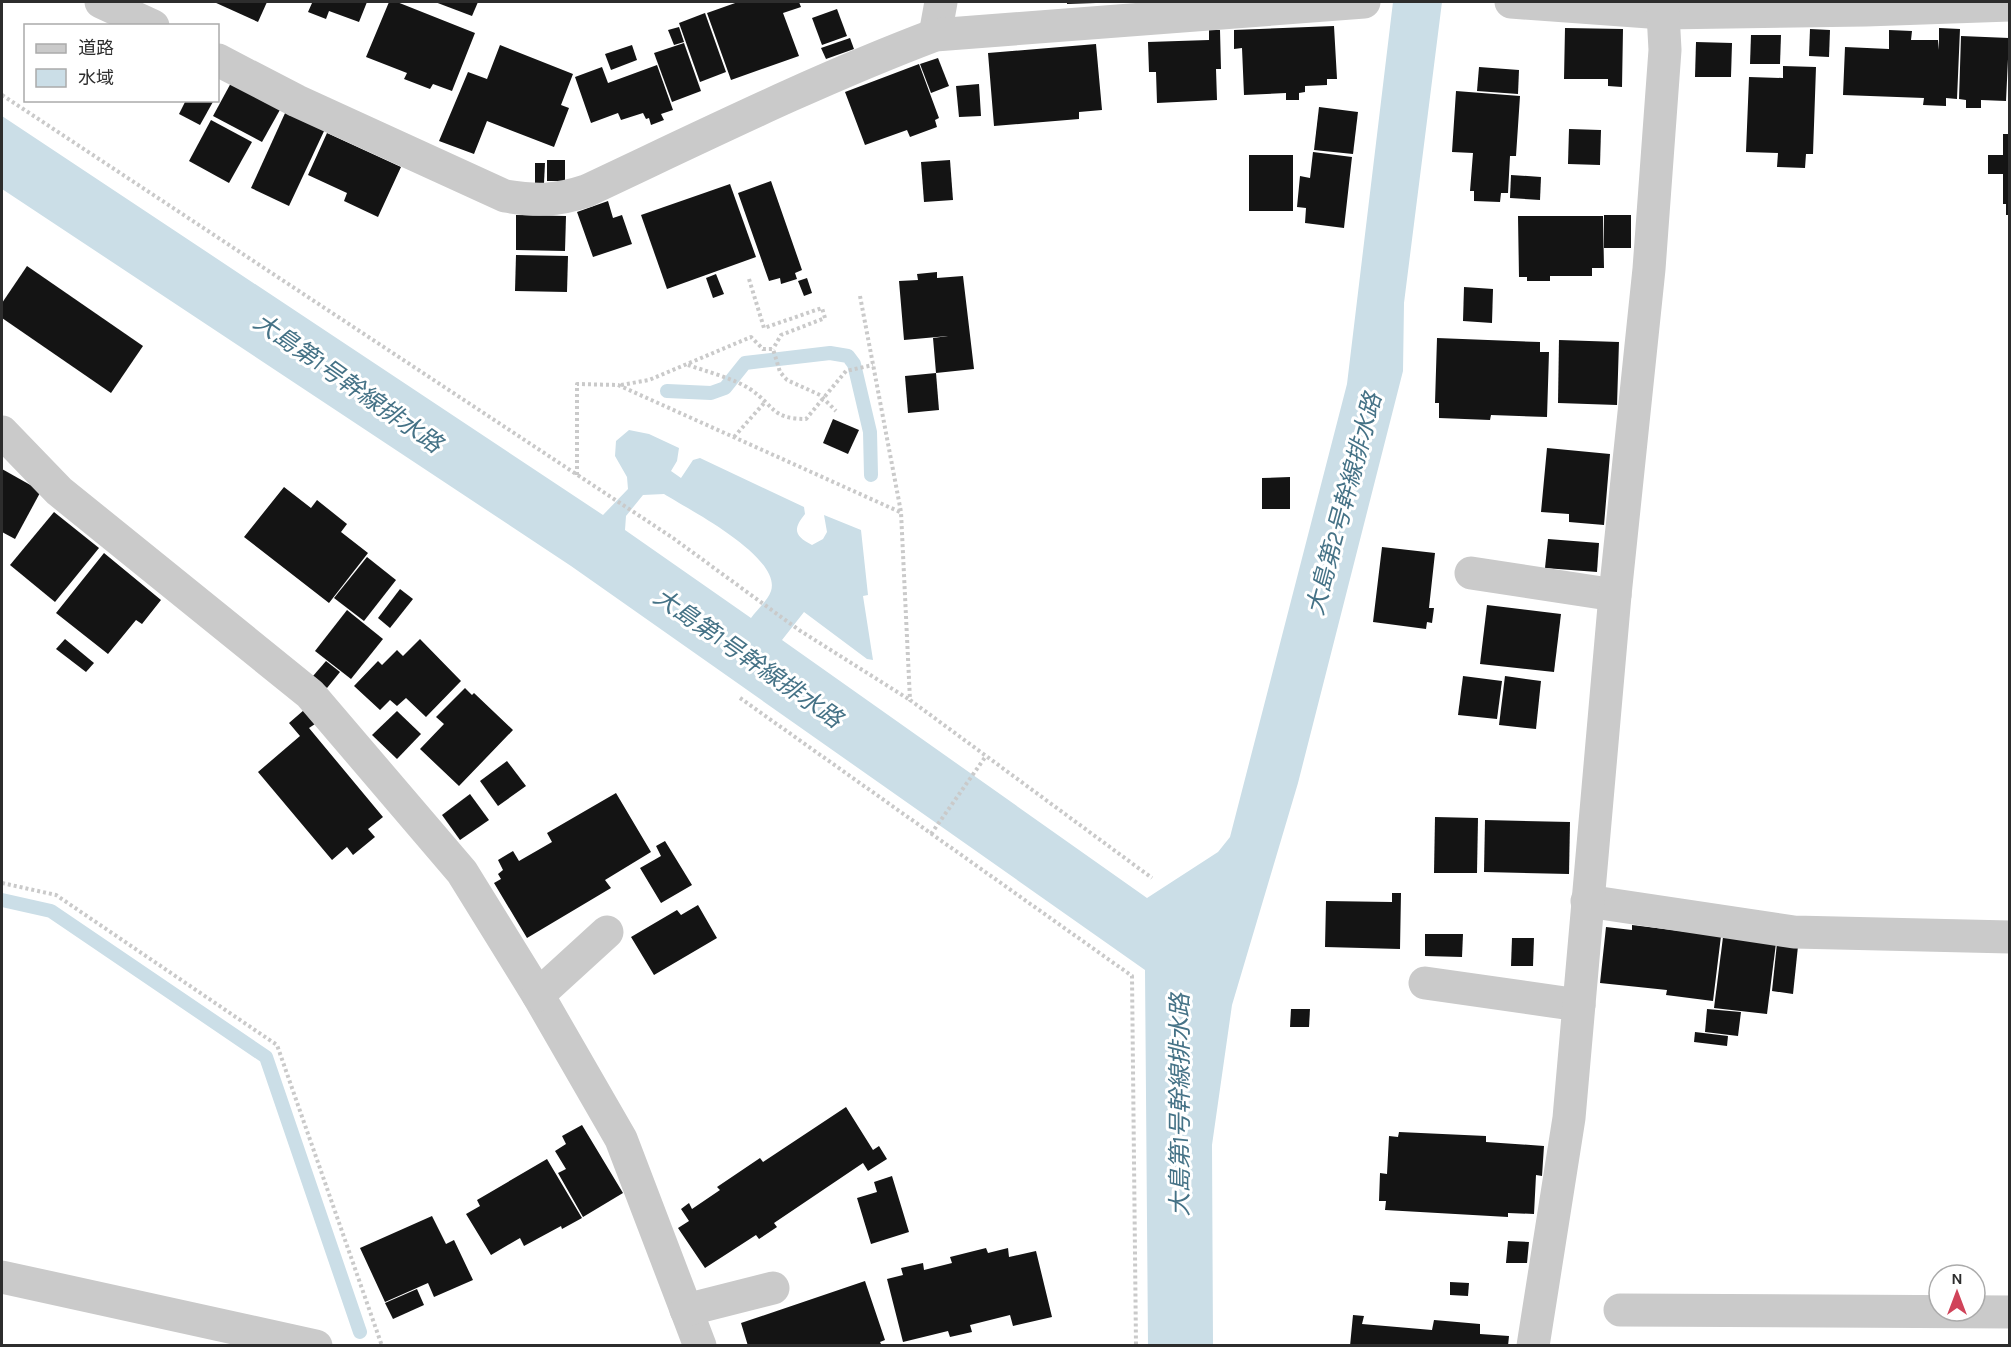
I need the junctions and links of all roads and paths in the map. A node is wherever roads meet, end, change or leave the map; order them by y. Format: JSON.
{"nodes":[{"id":1,"x":101,"y":2,"type":"edge"},
{"id":2,"x":941,"y":2,"type":"edge"},
{"id":3,"x":1364,"y":2,"type":"edge"},
{"id":4,"x":1511,"y":2,"type":"edge"},
{"id":5,"x":2010,"y":5,"type":"edge"},
{"id":6,"x":1663,"y":13,"type":"junction"},
{"id":7,"x":149,"y":24,"type":"edge"},
{"id":8,"x":935,"y":35,"type":"junction"},
{"id":9,"x":219,"y":61,"type":"edge"},
{"id":10,"x":2,"y":95,"type":"edge"},
{"id":11,"x":749,"y":279,"type":"dead end"},
{"id":12,"x":860,"y":296,"type":"dead end"},
{"id":13,"x":773,"y":349,"type":"junction"},
{"id":14,"x":687,"y":364,"type":"junction"},
{"id":15,"x":873,"y":365,"type":"junction"},
{"id":16,"x":618,"y":385,"type":"junction"},
{"id":17,"x":823,"y":398,"type":"junction"},
{"id":18,"x":765,"y":402,"type":"junction"},
{"id":19,"x":836,"y":411,"type":"dead end"},
{"id":20,"x":2,"y":432,"type":"edge"},
{"id":21,"x":734,"y":437,"type":"junction"},
{"id":22,"x":578,"y":475,"type":"junction"},
{"id":23,"x":901,"y":512,"type":"junction"},
{"id":24,"x":1471,"y":573,"type":"dead end"},
{"id":25,"x":1615,"y":595,"type":"junction"},
{"id":26,"x":740,"y":698,"type":"dead end"},
{"id":27,"x":910,"y":700,"type":"junction"},
{"id":28,"x":986,"y":756,"type":"junction"},
{"id":29,"x":932,"y":833,"type":"junction"},
{"id":30,"x":1152,"y":878,"type":"dead end"},
{"id":31,"x":2,"y":883,"type":"edge"},
{"id":32,"x":1587,"y":901,"type":"junction"},
{"id":33,"x":607,"y":932,"type":"dead end"},
{"id":34,"x":2010,"y":937,"type":"edge"},
{"id":35,"x":1425,"y":983,"type":"dead end"},
{"id":36,"x":538,"y":995,"type":"junction"},
{"id":37,"x":1579,"y":1005,"type":"junction"},
{"id":38,"x":2,"y":1277,"type":"edge"},
{"id":39,"x":773,"y":1288,"type":"dead end"},
{"id":40,"x":686,"y":1310,"type":"junction"},
{"id":41,"x":1620,"y":1310,"type":"dead end"},
{"id":42,"x":2010,"y":1312,"type":"edge"},
{"id":43,"x":316,"y":1346,"type":"edge"},
{"id":44,"x":381,"y":1346,"type":"edge"},
{"id":45,"x":700,"y":1346,"type":"edge"},
{"id":46,"x":1136,"y":1346,"type":"edge"},
{"id":47,"x":1533,"y":1346,"type":"edge"}],
"edges":[{"from":1,"to":7,"type":"street"},
{"from":2,"to":8,"type":"street"},
{"from":3,"to":8,"type":"street"},
{"from":4,"to":6,"type":"street"},
{"from":5,"to":6,"type":"street"},
{"from":6,"to":25,"type":"street"},
{"from":8,"to":9,"type":"street"},
{"from":10,"to":22,"type":"path"},
{"from":11,"to":13,"type":"path"},
{"from":12,"to":15,"type":"path"},
{"from":13,"to":14,"type":"path"},
{"from":13,"to":17,"type":"path"},
{"from":14,"to":16,"type":"path"},
{"from":14,"to":18,"type":"path"},
{"from":15,"to":17,"type":"path"},
{"from":15,"to":23,"type":"path"},
{"from":16,"to":21,"type":"path"},
{"from":16,"to":22,"type":"path"},
{"from":17,"to":18,"type":"path"},
{"from":17,"to":19,"type":"path"},
{"from":18,"to":21,"type":"path"},
{"from":20,"to":36,"type":"street"},
{"from":21,"to":23,"type":"path"},
{"from":22,"to":27,"type":"path"},
{"from":23,"to":27,"type":"path"},
{"from":24,"to":25,"type":"street"},
{"from":25,"to":32,"type":"street"},
{"from":26,"to":29,"type":"path"},
{"from":27,"to":28,"type":"path"},
{"from":28,"to":29,"type":"path"},
{"from":28,"to":30,"type":"path"},
{"from":29,"to":46,"type":"path"},
{"from":31,"to":44,"type":"path"},
{"from":32,"to":34,"type":"street"},
{"from":32,"to":37,"type":"street"},
{"from":33,"to":36,"type":"street"},
{"from":35,"to":37,"type":"street"},
{"from":36,"to":40,"type":"street"},
{"from":37,"to":47,"type":"street"},
{"from":38,"to":43,"type":"street"},
{"from":39,"to":40,"type":"street"},
{"from":40,"to":45,"type":"street"},
{"from":41,"to":42,"type":"street"}]}
